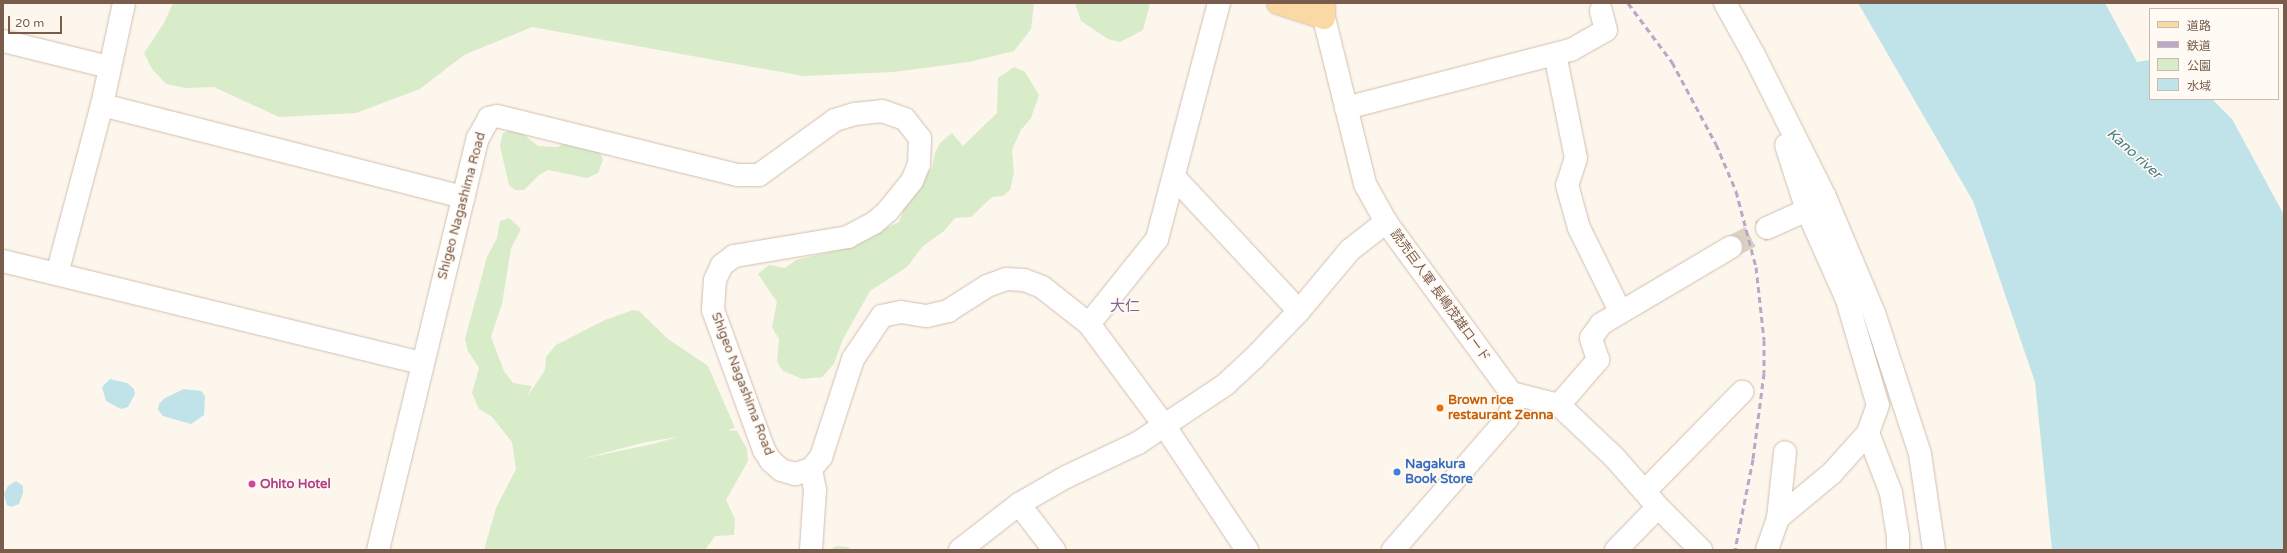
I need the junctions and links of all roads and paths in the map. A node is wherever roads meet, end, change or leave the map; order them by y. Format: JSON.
{"nodes":[{"id":1,"x":124,"y":3,"type":"edge"},
{"id":2,"x":1219,"y":3,"type":"edge"},
{"id":3,"x":1278,"y":3,"type":"edge"},
{"id":4,"x":1726,"y":3,"type":"edge"},
{"id":5,"x":1324,"y":10,"type":"edge"},
{"id":6,"x":1602,"y":11,"type":"dead end"},
{"id":7,"x":3,"y":41,"type":"edge"},
{"id":8,"x":1555,"y":54,"type":"junction"},
{"id":9,"x":109,"y":67,"type":"junction"},
{"id":10,"x":102,"y":105,"type":"junction"},
{"id":11,"x":1346,"y":108,"type":"junction"},
{"id":12,"x":1780,"y":109,"type":"junction"},
{"id":13,"x":1174,"y":177,"type":"junction"},
{"id":14,"x":463,"y":197,"type":"junction"},
{"id":15,"x":1808,"y":210,"type":"junction"},
{"id":16,"x":1386,"y":222,"type":"junction"},
{"id":17,"x":1767,"y":228,"type":"tunnel mouth"},
{"id":18,"x":1731,"y":247,"type":"tunnel mouth"},
{"id":19,"x":3,"y":261,"type":"edge"},
{"id":20,"x":57,"y":274,"type":"junction"},
{"id":21,"x":1299,"y":311,"type":"junction"},
{"id":22,"x":1620,"y":311,"type":"junction"},
{"id":23,"x":1089,"y":324,"type":"junction"},
{"id":24,"x":421,"y":363,"type":"junction"},
{"id":25,"x":1742,"y":392,"type":"dead end"},
{"id":26,"x":1511,"y":393,"type":"junction"},
{"id":27,"x":1560,"y":405,"type":"junction"},
{"id":28,"x":1164,"y":425,"type":"junction"},
{"id":29,"x":1868,"y":433,"type":"junction"},
{"id":30,"x":1785,"y":452,"type":"dead end"},
{"id":31,"x":811,"y":469,"type":"junction"},
{"id":32,"x":1651,"y":499,"type":"junction"},
{"id":33,"x":1019,"y":504,"type":"junction"},
{"id":34,"x":1778,"y":518,"type":"junction"},
{"id":35,"x":378,"y":550,"type":"edge"},
{"id":36,"x":811,"y":550,"type":"edge"},
{"id":37,"x":960,"y":550,"type":"edge"},
{"id":38,"x":1054,"y":550,"type":"edge"},
{"id":39,"x":1248,"y":550,"type":"edge"},
{"id":40,"x":1394,"y":550,"type":"edge"},
{"id":41,"x":1616,"y":550,"type":"edge"},
{"id":42,"x":1701,"y":550,"type":"edge"},
{"id":43,"x":1767,"y":550,"type":"edge"},
{"id":44,"x":1898,"y":550,"type":"edge"},
{"id":45,"x":1934,"y":550,"type":"edge"}],
"edges":[{"from":1,"to":9,"type":"street"},
{"from":2,"to":13,"type":"street"},
{"from":3,"to":5,"type":"main road"},
{"from":4,"to":12,"type":"street"},
{"from":5,"to":11,"type":"street","name":"読売巨人軍 長嶋茂雄ロード"},
{"from":6,"to":8,"type":"street"},
{"from":7,"to":9,"type":"street"},
{"from":8,"to":11,"type":"street"},
{"from":8,"to":22,"type":"street"},
{"from":9,"to":10,"type":"street"},
{"from":10,"to":14,"type":"street"},
{"from":10,"to":20,"type":"street"},
{"from":11,"to":16,"type":"street","name":"読売巨人軍 長嶋茂雄ロード"},
{"from":12,"to":15,"type":"street"},
{"from":12,"to":45,"type":"street"},
{"from":13,"to":21,"type":"street"},
{"from":13,"to":23,"type":"street"},
{"from":14,"to":24,"type":"street","name":"Shigeo Nagashima Road"},
{"from":14,"to":31,"type":"street","name":"Shigeo Nagashima Road"},
{"from":15,"to":17,"type":"street"},
{"from":15,"to":29,"type":"street"},
{"from":16,"to":21,"type":"street"},
{"from":16,"to":26,"type":"street","name":"読売巨人軍 長嶋茂雄ロード"},
{"from":18,"to":22,"type":"street"},
{"from":19,"to":20,"type":"street"},
{"from":20,"to":24,"type":"street"},
{"from":21,"to":28,"type":"street"},
{"from":22,"to":27,"type":"street"},
{"from":23,"to":28,"type":"street"},
{"from":23,"to":31,"type":"street"},
{"from":24,"to":35,"type":"street","name":"Shigeo Nagashima Road"},
{"from":25,"to":32,"type":"street"},
{"from":26,"to":27,"type":"street"},
{"from":26,"to":40,"type":"street"},
{"from":27,"to":32,"type":"street"},
{"from":28,"to":33,"type":"street"},
{"from":28,"to":39,"type":"street"},
{"from":29,"to":34,"type":"street"},
{"from":29,"to":44,"type":"street"},
{"from":30,"to":34,"type":"street"},
{"from":31,"to":36,"type":"street"},
{"from":32,"to":41,"type":"street"},
{"from":32,"to":42,"type":"street"},
{"from":33,"to":37,"type":"street"},
{"from":33,"to":38,"type":"street"},
{"from":34,"to":43,"type":"street"}]}
